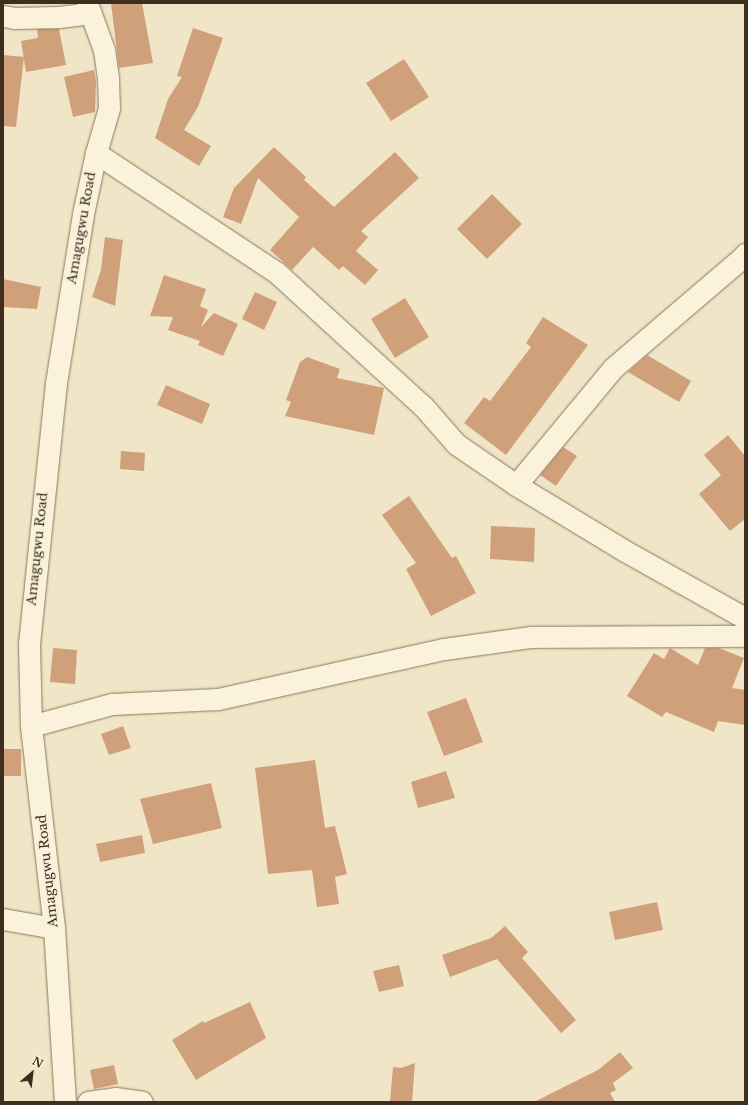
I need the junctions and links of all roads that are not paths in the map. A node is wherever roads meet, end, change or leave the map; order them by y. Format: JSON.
{"nodes":[{"id":1,"x":89,"y":8,"type":"edge"},
{"id":2,"x":3,"y":16,"type":"edge"},
{"id":3,"x":96,"y":154,"type":"junction"},
{"id":4,"x":745,"y":254,"type":"edge"},
{"id":5,"x":516,"y":485,"type":"junction"},
{"id":6,"x":745,"y":618,"type":"edge"},
{"id":7,"x":745,"y":636,"type":"edge"},
{"id":8,"x":31,"y":726,"type":"junction"},
{"id":9,"x":3,"y":919,"type":"edge"},
{"id":10,"x":54,"y":928,"type":"junction"},
{"id":11,"x":65,"y":1102,"type":"edge"},
{"id":12,"x":88,"y":1102,"type":"edge"},
{"id":13,"x":142,"y":1102,"type":"edge"}],
"edges":[{"from":1,"to":2,"type":"street"},
{"from":1,"to":3,"type":"street","name":"Amagugwu Road"},
{"from":3,"to":5,"type":"street"},
{"from":3,"to":8,"type":"street","name":"Amagugwu Road"},
{"from":4,"to":5,"type":"street"},
{"from":5,"to":6,"type":"street"},
{"from":7,"to":8,"type":"street"},
{"from":8,"to":10,"type":"street","name":"Amagugwu Road"},
{"from":9,"to":10,"type":"street"},
{"from":10,"to":11,"type":"street","name":"Amagugwu Road"},
{"from":12,"to":13,"type":"street"}]}
